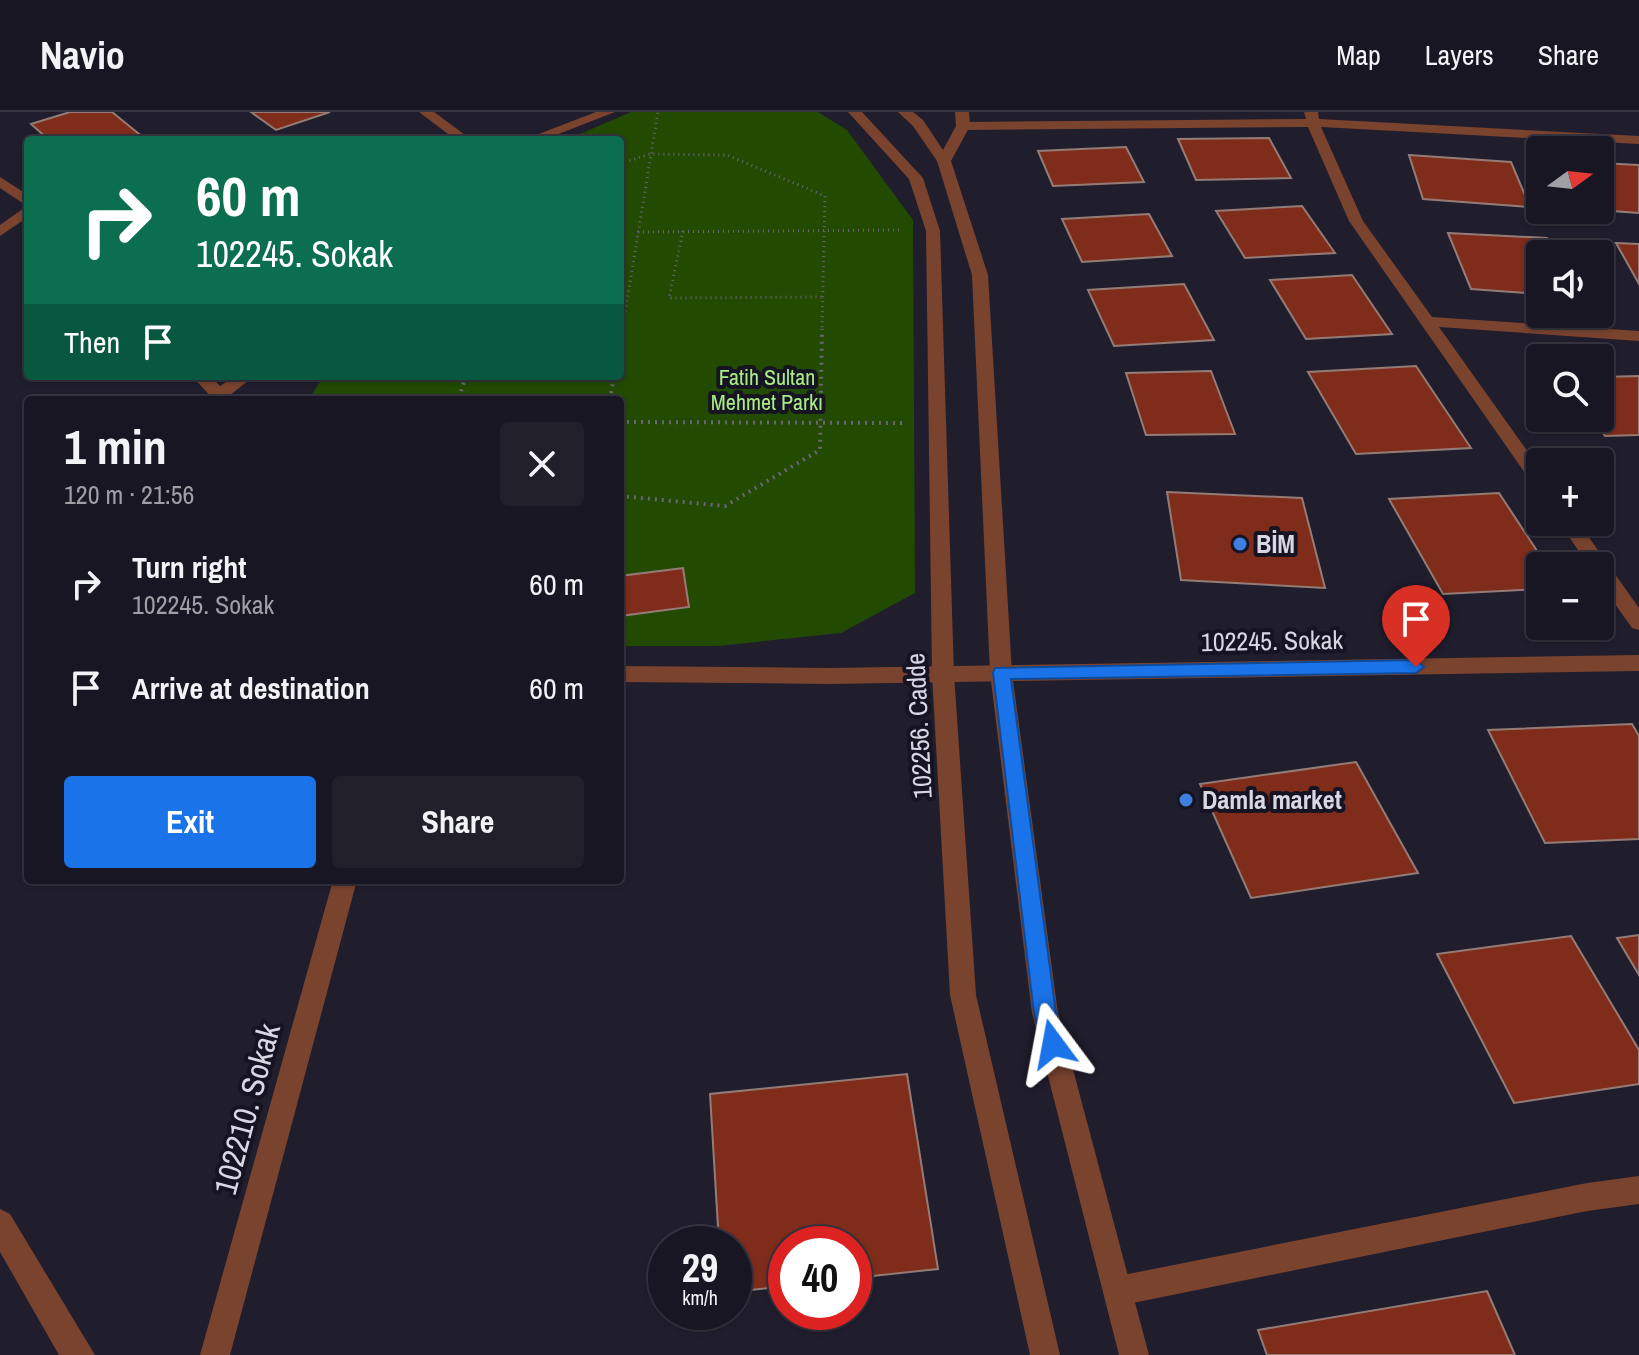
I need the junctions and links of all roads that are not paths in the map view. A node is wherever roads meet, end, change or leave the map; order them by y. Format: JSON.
{"nodes":[{"id":1,"x":426,"y":112,"type":"edge"},
{"id":2,"x":608,"y":112,"type":"edge"},
{"id":3,"x":905,"y":112,"type":"edge"},
{"id":4,"x":859,"y":113,"type":"edge"},
{"id":5,"x":1312,"y":118,"type":"edge"},
{"id":6,"x":963,"y":119,"type":"edge"},
{"id":7,"x":459,"y":136,"type":"edge"},
{"id":8,"x":541,"y":136,"type":"edge"},
{"id":9,"x":1639,"y":140,"type":"edge"},
{"id":10,"x":944,"y":161,"type":"junction"},
{"id":11,"x":0,"y":181,"type":"edge"},
{"id":12,"x":24,"y":199,"type":"edge"},
{"id":13,"x":24,"y":213,"type":"edge"},
{"id":14,"x":0,"y":232,"type":"edge"},
{"id":15,"x":1426,"y":321,"type":"junction"},
{"id":16,"x":1639,"y":336,"type":"edge"},
{"id":17,"x":204,"y":380,"type":"edge"},
{"id":18,"x":241,"y":380,"type":"edge"},
{"id":19,"x":220,"y":396,"type":"edge"},
{"id":20,"x":222,"y":396,"type":"edge"},
{"id":21,"x":1526,"y":462,"type":"edge"},
{"id":22,"x":1614,"y":588,"type":"edge"},
{"id":23,"x":1639,"y":623,"type":"edge"},
{"id":24,"x":1639,"y":663,"type":"edge"},
{"id":25,"x":1001,"y":673,"type":"junction"},
{"id":26,"x":624,"y":674,"type":"edge"},
{"id":27,"x":943,"y":674,"type":"junction"},
{"id":28,"x":344,"y":884,"type":"edge"},
{"id":29,"x":1639,"y":1190,"type":"edge"},
{"id":30,"x":0,"y":1224,"type":"edge"},
{"id":31,"x":1118,"y":1291,"type":"junction"},
{"id":32,"x":73,"y":1353,"type":"edge"},
{"id":33,"x":215,"y":1355,"type":"edge"},
{"id":34,"x":1045,"y":1355,"type":"edge"},
{"id":35,"x":1134,"y":1355,"type":"edge"}],
"edges":[{"from":1,"to":7,"type":"street"},
{"from":2,"to":8,"type":"street"},
{"from":3,"to":10,"type":"street"},
{"from":4,"to":27,"type":"street","name":"102256. Cadde"},
{"from":5,"to":6,"type":"street"},
{"from":5,"to":9,"type":"street"},
{"from":5,"to":15,"type":"street"},
{"from":6,"to":10,"type":"street"},
{"from":10,"to":25,"type":"street"},
{"from":11,"to":12,"type":"street"},
{"from":13,"to":14,"type":"street"},
{"from":15,"to":16,"type":"street"},
{"from":15,"to":21,"type":"street"},
{"from":17,"to":19,"type":"street"},
{"from":18,"to":20,"type":"street"},
{"from":22,"to":23,"type":"street"},
{"from":24,"to":25,"type":"street","name":"102245. Sokak"},
{"from":25,"to":27,"type":"street","name":"102245. Sokak"},
{"from":25,"to":31,"type":"street"},
{"from":26,"to":27,"type":"street","name":"102245. Sokak"},
{"from":27,"to":34,"type":"street","name":"102256. Cadde"},
{"from":28,"to":33,"type":"street","name":"102210. Sokak"},
{"from":29,"to":31,"type":"street"},
{"from":30,"to":32,"type":"street"},
{"from":31,"to":35,"type":"street"}]}
